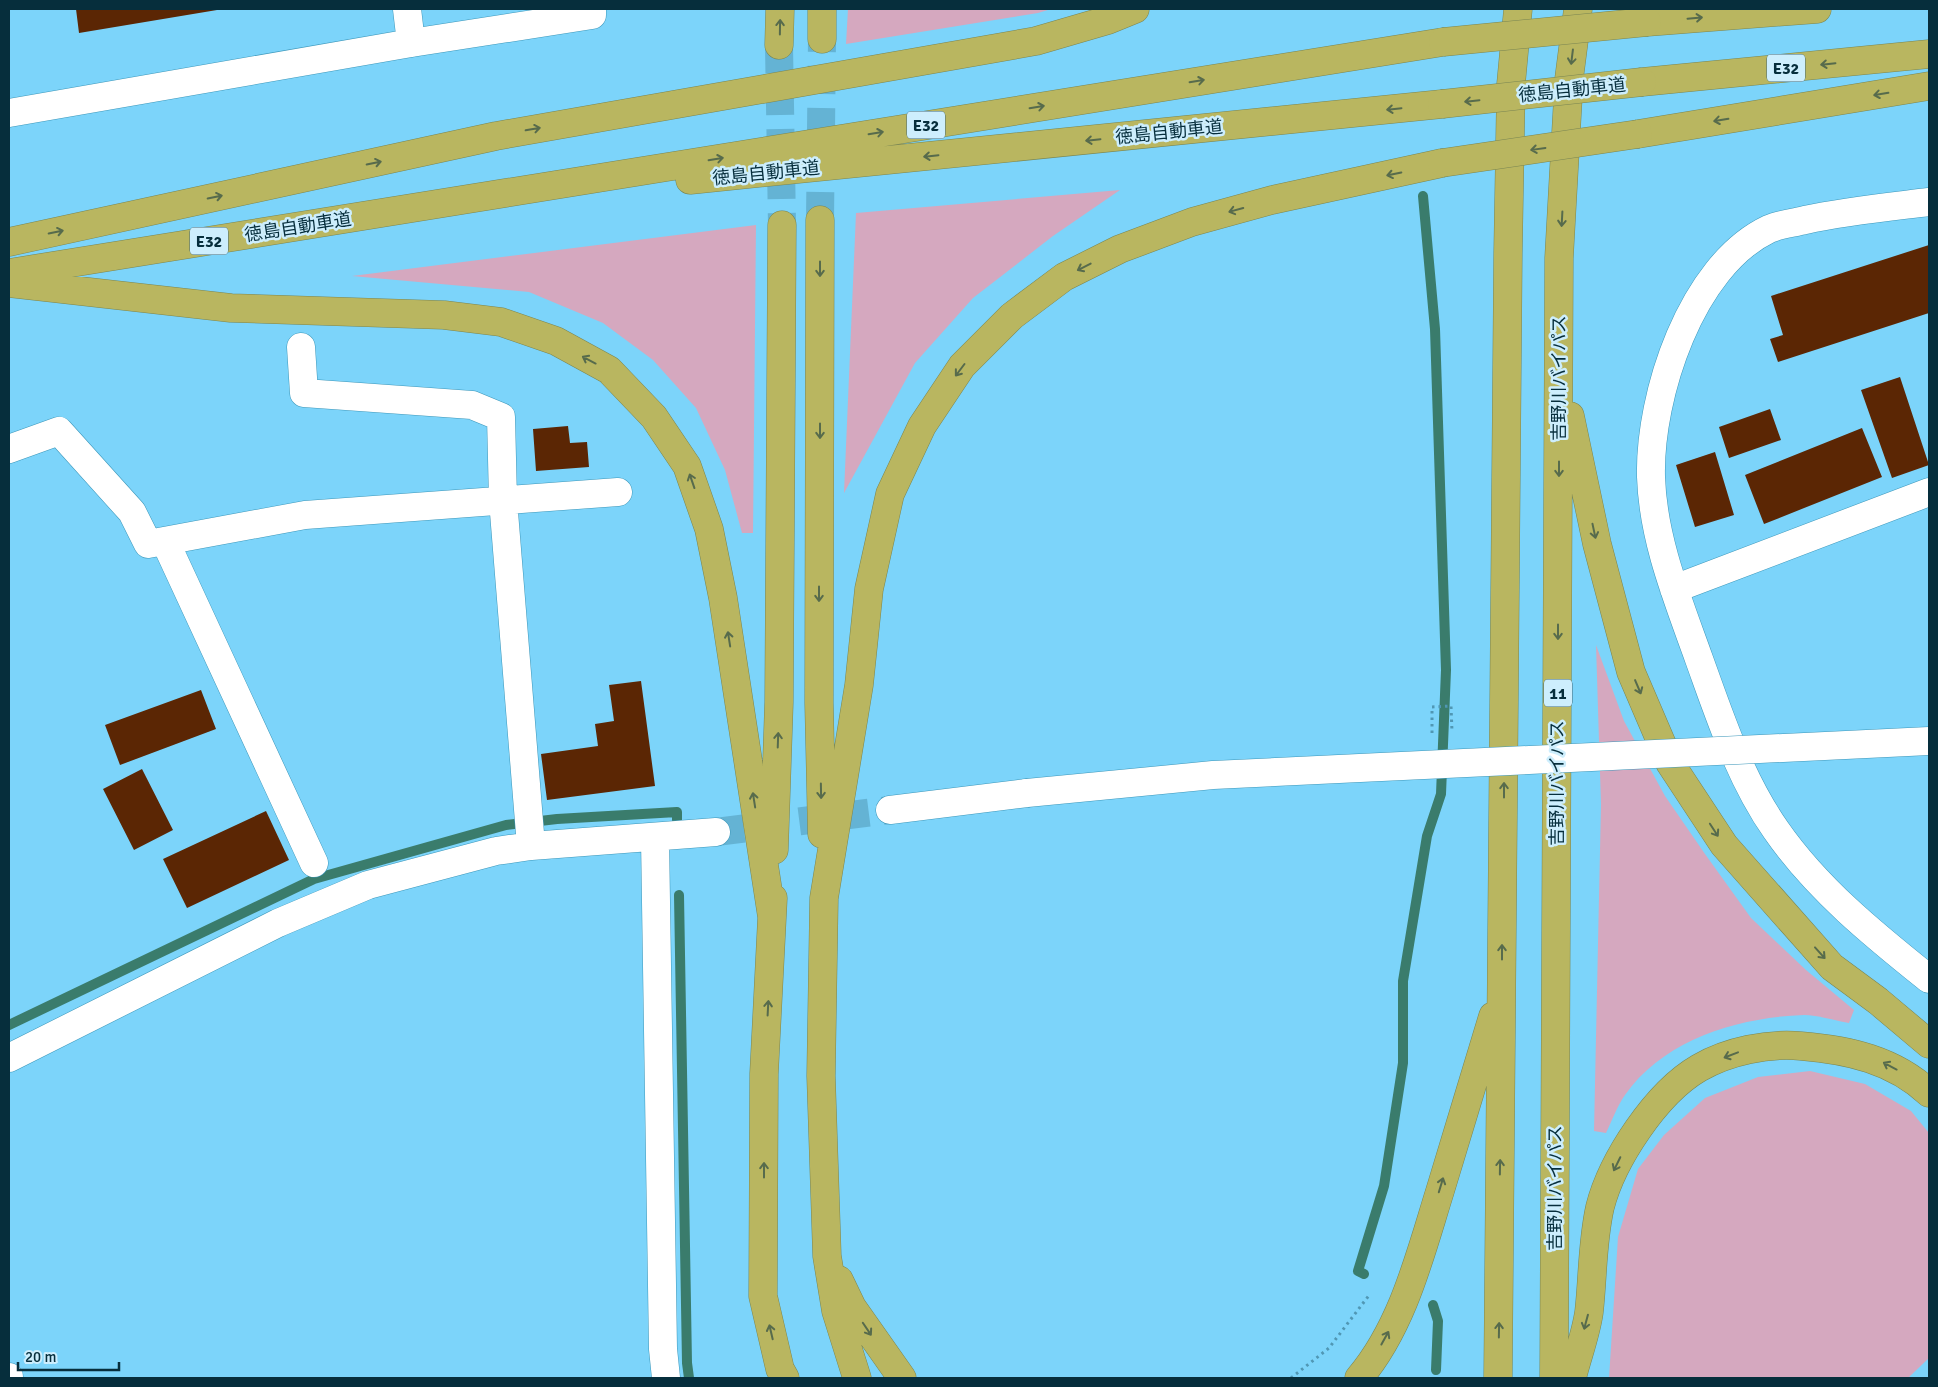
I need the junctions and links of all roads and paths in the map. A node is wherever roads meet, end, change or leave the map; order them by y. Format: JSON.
{"nodes":[{"id":1,"x":407,"y":9,"type":"edge"},
{"id":2,"x":592,"y":9,"type":"edge"},
{"id":3,"x":780,"y":9,"type":"edge"},
{"id":4,"x":822,"y":9,"type":"edge"},
{"id":5,"x":1135,"y":9,"type":"edge"},
{"id":6,"x":1518,"y":9,"type":"edge"},
{"id":7,"x":1578,"y":9,"type":"edge"},
{"id":8,"x":1817,"y":9,"type":"edge"},
{"id":9,"x":822,"y":39,"type":"tunnel mouth"},
{"id":10,"x":411,"y":43,"type":"junction"},
{"id":11,"x":779,"y":45,"type":"tunnel mouth"},
{"id":12,"x":1929,"y":54,"type":"edge"},
{"id":13,"x":1929,"y":86,"type":"edge"},
{"id":14,"x":9,"y":113,"type":"edge"},
{"id":15,"x":1929,"y":202,"type":"edge"},
{"id":16,"x":409,"y":209,"type":"junction"},
{"id":17,"x":820,"y":220,"type":"tunnel mouth"},
{"id":18,"x":782,"y":225,"type":"tunnel mouth"},
{"id":19,"x":9,"y":242,"type":"edge"},
{"id":20,"x":9,"y":272,"type":"edge"},
{"id":21,"x":9,"y":283,"type":"edge"},
{"id":22,"x":301,"y":347,"type":"dead end"},
{"id":23,"x":1559,"y":363,"type":"junction"},
{"id":24,"x":9,"y":449,"type":"edge"},
{"id":25,"x":618,"y":492,"type":"dead end"},
{"id":26,"x":1929,"y":492,"type":"edge"},
{"id":27,"x":503,"y":500,"type":"junction"},
{"id":28,"x":165,"y":541,"type":"junction"},
{"id":29,"x":1674,"y":589,"type":"junction"},
{"id":30,"x":1452,"y":738,"type":"dead end"},
{"id":31,"x":1929,"y":741,"type":"edge"},
{"id":32,"x":1432,"y":742,"type":"dead end"},
{"id":33,"x":890,"y":810,"type":"tunnel mouth"},
{"id":34,"x":529,"y":827,"type":"junction"},
{"id":35,"x":716,"y":832,"type":"tunnel mouth"},
{"id":36,"x":655,"y":838,"type":"junction"},
{"id":37,"x":314,"y":864,"type":"dead end"},
{"id":38,"x":824,"y":898,"type":"junction"},
{"id":39,"x":772,"y":917,"type":"junction"},
{"id":40,"x":1929,"y":979,"type":"edge"},
{"id":41,"x":1502,"y":987,"type":"junction"},
{"id":42,"x":1929,"y":1044,"type":"edge"},
{"id":43,"x":9,"y":1058,"type":"edge"},
{"id":44,"x":1929,"y":1093,"type":"edge"},
{"id":45,"x":827,"y":1256,"type":"junction"},
{"id":46,"x":1370,"y":1294,"type":"dead end"},
{"id":47,"x":782,"y":1375,"type":"edge"},
{"id":48,"x":666,"y":1378,"type":"edge"},
{"id":49,"x":857,"y":1378,"type":"edge"},
{"id":50,"x":902,"y":1378,"type":"edge"},
{"id":51,"x":1291,"y":1378,"type":"edge"},
{"id":52,"x":1359,"y":1378,"type":"edge"},
{"id":53,"x":1498,"y":1378,"type":"edge"},
{"id":54,"x":1554,"y":1378,"type":"edge"},
{"id":55,"x":1572,"y":1378,"type":"edge"}],
"edges":[{"from":1,"to":10,"type":"street"},
{"from":2,"to":10,"type":"street"},
{"from":11,"to":3,"type":"highway","one_way":true},
{"from":4,"to":9,"type":"highway"},
{"from":19,"to":5,"type":"highway","one_way":true},
{"from":41,"to":6,"type":"highway","one_way":true},
{"from":7,"to":23,"type":"highway","name":"吉野川バイパス","number":"11","one_way":true},
{"from":16,"to":8,"type":"highway","name":"徳島自動車道","number":"E32","one_way":true,"bridge":true},
{"from":10,"to":14,"type":"street"},
{"from":12,"to":16,"type":"highway","name":"徳島自動車道","number":"E32","one_way":true,"bridge":true},
{"from":13,"to":38,"type":"highway","one_way":true,"bridge":true},
{"from":15,"to":29,"type":"street"},
{"from":16,"to":20,"type":"highway","name":"徳島自動車道","number":"E32"},
{"from":17,"to":38,"type":"highway","one_way":true},
{"from":39,"to":18,"type":"highway","one_way":true},
{"from":39,"to":21,"type":"highway","one_way":true},
{"from":22,"to":27,"type":"street"},
{"from":23,"to":42,"type":"highway","one_way":true},
{"from":23,"to":54,"type":"highway","name":"吉野川バイパス","number":"11","one_way":true},
{"from":24,"to":28,"type":"street"},
{"from":25,"to":27,"type":"street"},
{"from":26,"to":29,"type":"street"},
{"from":27,"to":28,"type":"street"},
{"from":27,"to":34,"type":"street"},
{"from":28,"to":37,"type":"street"},
{"from":29,"to":40,"type":"street"},
{"from":30,"to":32,"type":"path"},
{"from":31,"to":33,"type":"street","bridge":true},
{"from":34,"to":36,"type":"street"},
{"from":34,"to":43,"type":"street"},
{"from":35,"to":36,"type":"street"},
{"from":36,"to":48,"type":"street"},
{"from":38,"to":45,"type":"highway"},
{"from":47,"to":39,"type":"highway","one_way":true},
{"from":52,"to":41,"type":"highway","one_way":true},
{"from":53,"to":41,"type":"highway","one_way":true},
{"from":44,"to":55,"type":"highway","one_way":true},
{"from":45,"to":49,"type":"highway"},
{"from":45,"to":50,"type":"highway","one_way":true},
{"from":46,"to":51,"type":"path"}]}
